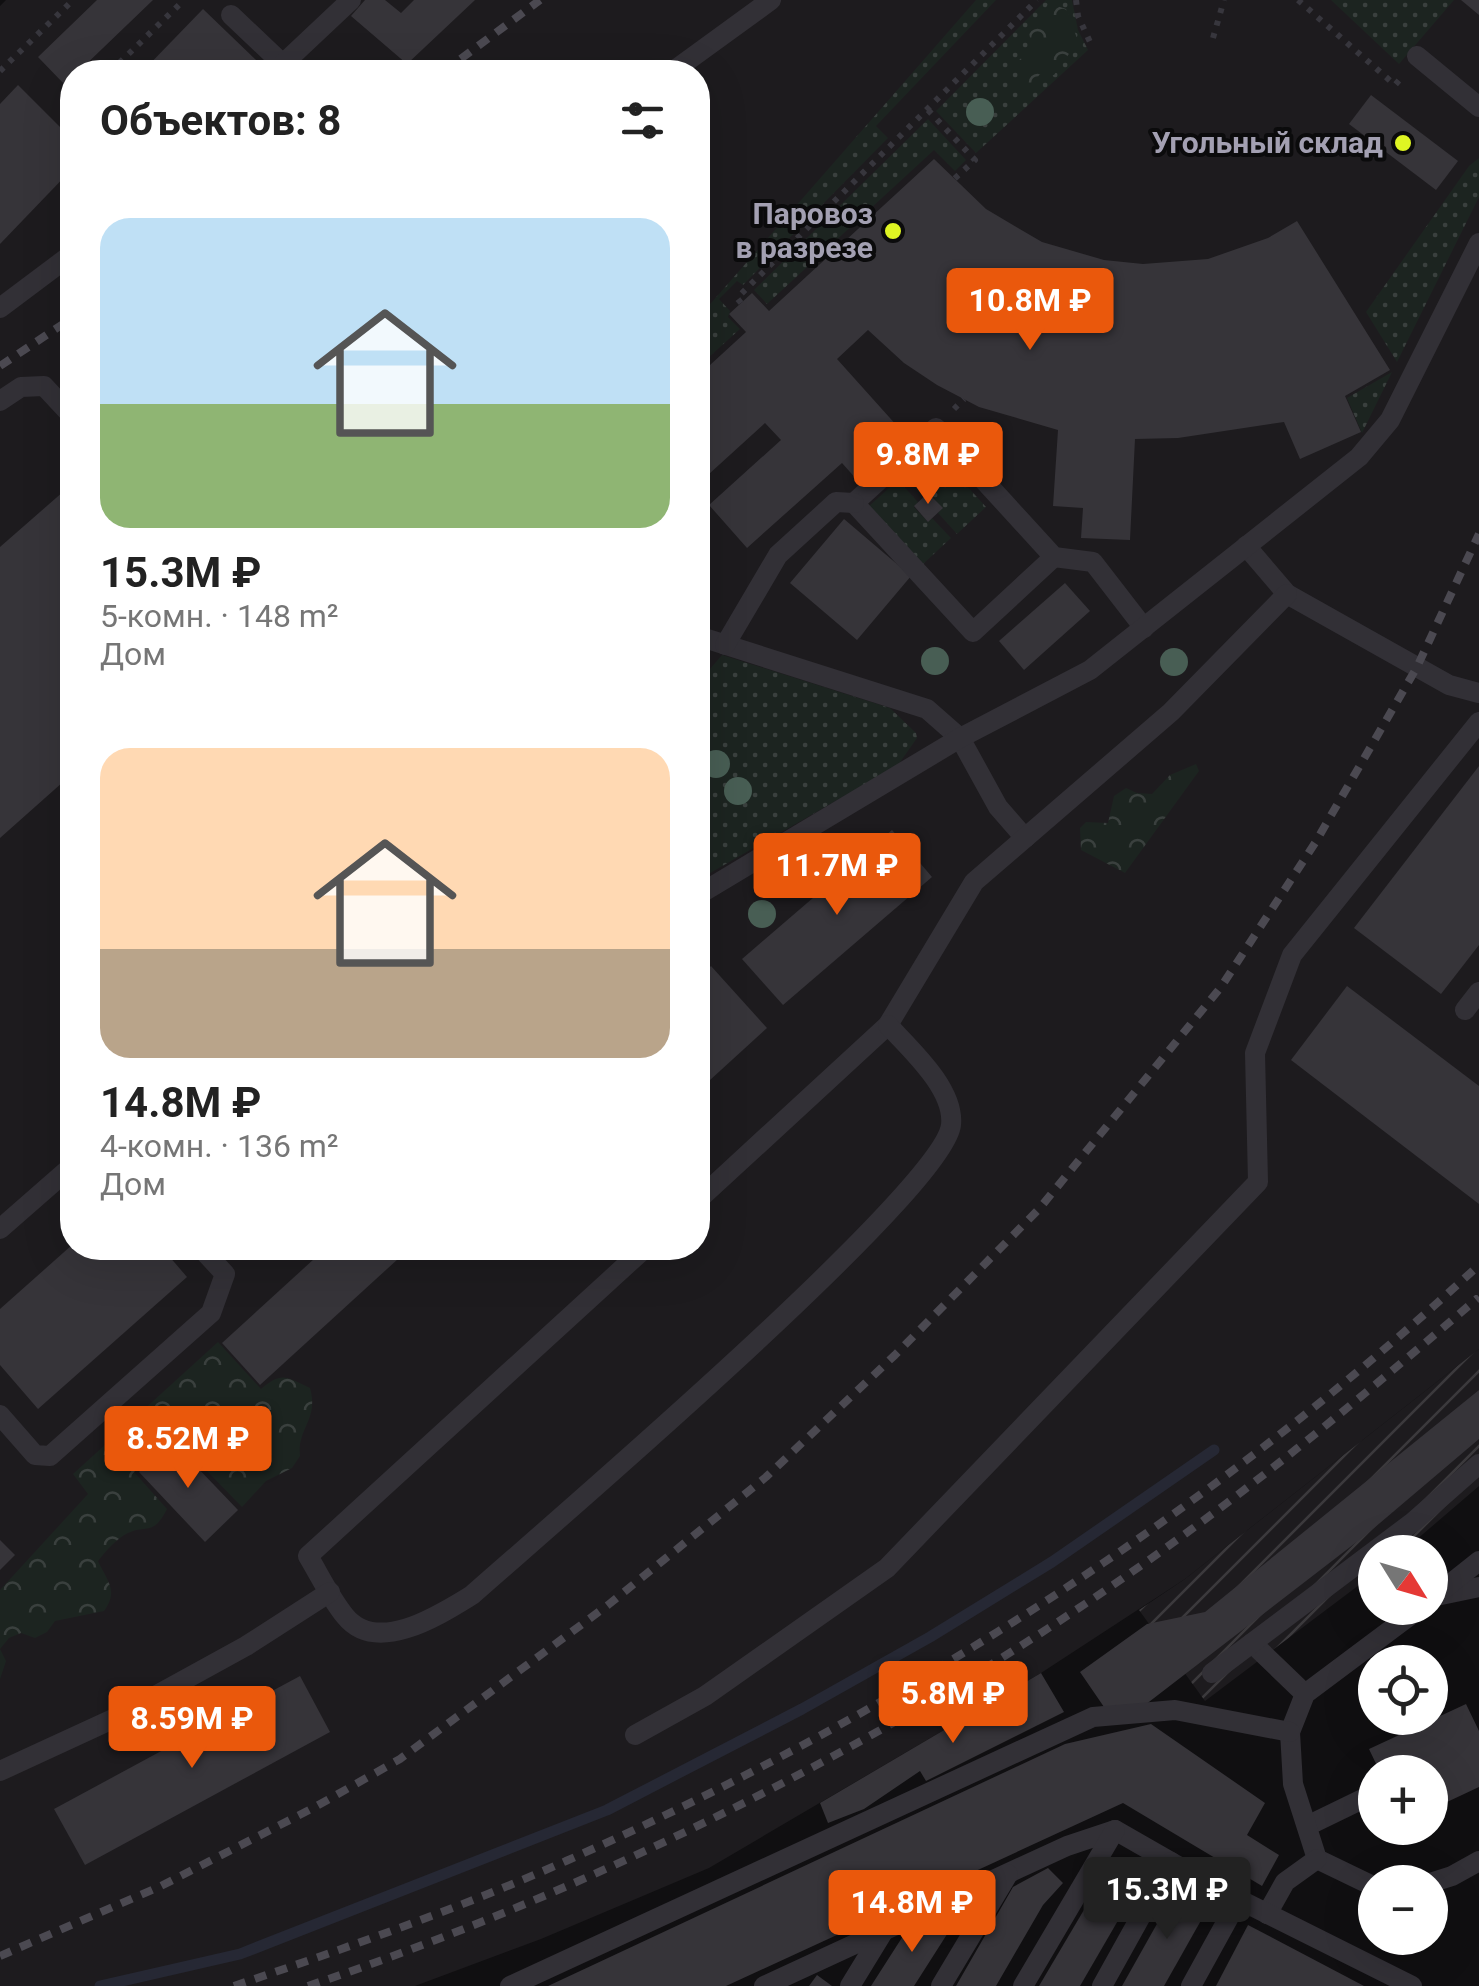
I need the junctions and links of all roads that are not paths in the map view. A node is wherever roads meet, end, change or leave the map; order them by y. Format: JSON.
{"nodes":[{"id":1,"x":351,"y":0,"type":"edge"},
{"id":2,"x":771,"y":0,"type":"edge"},
{"id":3,"x":231,"y":15,"type":"dead end"},
{"id":4,"x":1418,"y":56,"type":"road end"},
{"id":5,"x":279,"y":60,"type":"edge"},
{"id":6,"x":295,"y":60,"type":"edge"},
{"id":7,"x":688,"y":60,"type":"edge"},
{"id":8,"x":1479,"y":107,"type":"edge"},
{"id":9,"x":1479,"y":244,"type":"edge"},
{"id":10,"x":60,"y":263,"type":"edge"},
{"id":11,"x":0,"y":308,"type":"edge"},
{"id":12,"x":0,"y":402,"type":"edge"},
{"id":13,"x":60,"y":403,"type":"edge"},
{"id":14,"x":854,"y":503,"type":"junction"},
{"id":15,"x":1246,"y":546,"type":"junction"},
{"id":16,"x":1054,"y":557,"type":"junction"},
{"id":17,"x":1288,"y":594,"type":"junction"},
{"id":18,"x":1144,"y":628,"type":"junction"},
{"id":19,"x":710,"y":640,"type":"edge"},
{"id":20,"x":725,"y":644,"type":"junction"},
{"id":21,"x":1479,"y":693,"type":"edge"},
{"id":22,"x":1479,"y":722,"type":"edge"},
{"id":23,"x":960,"y":738,"type":"junction"},
{"id":24,"x":1025,"y":838,"type":"junction"},
{"id":25,"x":710,"y":888,"type":"edge"},
{"id":26,"x":1479,"y":992,"type":"edge"},
{"id":27,"x":1466,"y":1010,"type":"dead end"},
{"id":28,"x":888,"y":1025,"type":"junction"},
{"id":29,"x":60,"y":1176,"type":"edge"},
{"id":30,"x":710,"y":1189,"type":"edge"},
{"id":31,"x":0,"y":1229,"type":"edge"},
{"id":32,"x":212,"y":1260,"type":"edge"},
{"id":33,"x":632,"y":1260,"type":"edge"},
{"id":34,"x":0,"y":1415,"type":"edge"},
{"id":35,"x":1479,"y":1464,"type":"edge"},
{"id":36,"x":1479,"y":1561,"type":"edge"},
{"id":37,"x":1448,"y":1585,"type":"edge"},
{"id":38,"x":1479,"y":1587,"type":"edge"},
{"id":39,"x":330,"y":1592,"type":"junction"},
{"id":40,"x":1448,"y":1596,"type":"edge"},
{"id":41,"x":1396,"y":1625,"type":"edge"},
{"id":42,"x":1252,"y":1642,"type":"junction"},
{"id":43,"x":1212,"y":1674,"type":"dead end"},
{"id":44,"x":1304,"y":1694,"type":"junction"},
{"id":45,"x":1290,"y":1732,"type":"junction"},
{"id":46,"x":635,"y":1735,"type":"dead end"},
{"id":47,"x":0,"y":1770,"type":"edge"},
{"id":48,"x":1358,"y":1801,"type":"edge"},
{"id":49,"x":1307,"y":1826,"type":"junction"},
{"id":50,"x":1114,"y":1830,"type":"junction"},
{"id":51,"x":1318,"y":1859,"type":"junction"},
{"id":52,"x":1479,"y":1861,"type":"edge"},
{"id":53,"x":1171,"y":1862,"type":"junction"},
{"id":54,"x":1008,"y":1874,"type":"junction"},
{"id":55,"x":1448,"y":1877,"type":"edge"},
{"id":56,"x":1358,"y":1879,"type":"edge"},
{"id":57,"x":1238,"y":1900,"type":"junction"},
{"id":58,"x":1267,"y":1914,"type":"junction"},
{"id":59,"x":884,"y":1930,"type":"junction"},
{"id":60,"x":510,"y":1986,"type":"edge"},
{"id":61,"x":764,"y":1986,"type":"edge"},
{"id":62,"x":850,"y":1986,"type":"edge"},
{"id":63,"x":941,"y":1986,"type":"edge"},
{"id":64,"x":1023,"y":1986,"type":"edge"},
{"id":65,"x":1102,"y":1986,"type":"edge"},
{"id":66,"x":1191,"y":1986,"type":"edge"},
{"id":67,"x":1412,"y":1986,"type":"edge"}],
"edges":[{"from":1,"to":6,"type":"lane"},
{"from":2,"to":7,"type":"lane"},
{"from":3,"to":5,"type":"lane"},
{"from":4,"to":8,"type":"lane"},
{"from":9,"to":15,"type":"lane"},
{"from":10,"to":11,"type":"lane"},
{"from":12,"to":13,"type":"lane"},
{"from":14,"to":16,"type":"lane"},
{"from":14,"to":16,"type":"lane"},
{"from":14,"to":20,"type":"lane"},
{"from":15,"to":17,"type":"lane"},
{"from":15,"to":18,"type":"lane"},
{"from":16,"to":18,"type":"lane"},
{"from":17,"to":21,"type":"lane"},
{"from":17,"to":24,"type":"lane"},
{"from":18,"to":23,"type":"lane"},
{"from":19,"to":20,"type":"lane"},
{"from":20,"to":23,"type":"lane"},
{"from":22,"to":46,"type":"lane"},
{"from":23,"to":24,"type":"lane"},
{"from":23,"to":25,"type":"lane"},
{"from":24,"to":28,"type":"lane"},
{"from":26,"to":27,"type":"lane"},
{"from":28,"to":30,"type":"lane"},
{"from":28,"to":39,"type":"lane"},
{"from":29,"to":31,"type":"lane"},
{"from":32,"to":34,"type":"lane"},
{"from":33,"to":39,"type":"lane"},
{"from":35,"to":42,"type":"lane"},
{"from":36,"to":37,"type":"lane"},
{"from":38,"to":40,"type":"lane"},
{"from":39,"to":47,"type":"lane"},
{"from":41,"to":44,"type":"lane"},
{"from":42,"to":43,"type":"lane"},
{"from":42,"to":44,"type":"lane"},
{"from":44,"to":45,"type":"lane"},
{"from":45,"to":49,"type":"lane"},
{"from":45,"to":60,"type":"lane"},
{"from":48,"to":49,"type":"lane"},
{"from":49,"to":51,"type":"lane"},
{"from":50,"to":53,"type":"lane"},
{"from":50,"to":54,"type":"lane"},
{"from":50,"to":64,"type":"lane"},
{"from":51,"to":56,"type":"lane"},
{"from":51,"to":58,"type":"lane"},
{"from":52,"to":55,"type":"lane"},
{"from":53,"to":57,"type":"lane"},
{"from":53,"to":65,"type":"lane"},
{"from":54,"to":59,"type":"lane"},
{"from":54,"to":63,"type":"lane"},
{"from":57,"to":58,"type":"lane"},
{"from":57,"to":66,"type":"lane"},
{"from":58,"to":67,"type":"lane"},
{"from":59,"to":61,"type":"lane"},
{"from":59,"to":62,"type":"lane"}]}
